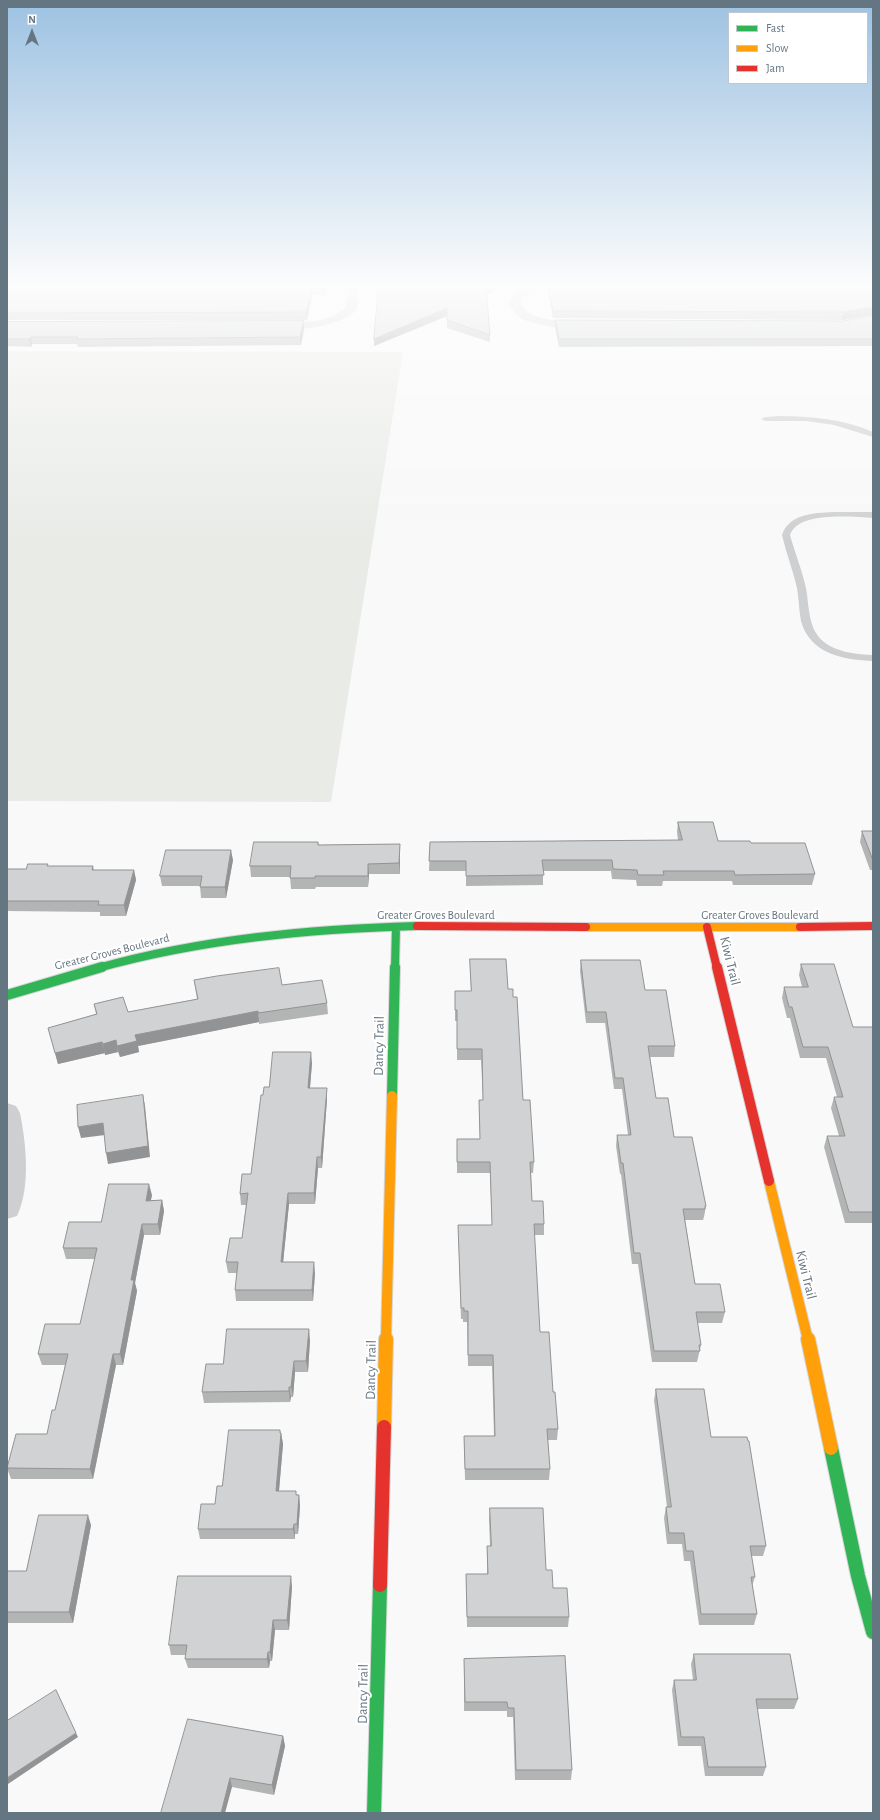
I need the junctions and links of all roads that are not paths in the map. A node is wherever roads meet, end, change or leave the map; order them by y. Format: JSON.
{"nodes":[{"id":1,"x":765,"y":419,"type":"dead end"},
{"id":2,"x":873,"y":435,"type":"edge"},
{"id":3,"x":873,"y":515,"type":"edge"},
{"id":4,"x":873,"y":658,"type":"edge"},
{"id":5,"x":873,"y":926,"type":"edge"},
{"id":6,"x":396,"y":927,"type":"junction"},
{"id":7,"x":707,"y":927,"type":"junction"},
{"id":8,"x":7,"y":995,"type":"edge"},
{"id":9,"x":7,"y":1113,"type":"edge"},
{"id":10,"x":7,"y":1208,"type":"edge"},
{"id":11,"x":873,"y":1632,"type":"edge"},
{"id":12,"x":374,"y":1813,"type":"edge"}],
"edges":[{"from":1,"to":2,"type":"lane"},
{"from":3,"to":4,"type":"lane"},
{"from":5,"to":7,"type":"street","name":"Greater Groves Boulevard"},
{"from":6,"to":7,"type":"street","name":"Greater Groves Boulevard"},
{"from":6,"to":8,"type":"street","name":"Greater Groves Boulevard"},
{"from":6,"to":12,"type":"street","name":"Dancy Trail"},
{"from":7,"to":11,"type":"street","name":"Kiwi Trail"},
{"from":9,"to":10,"type":"street"}]}
